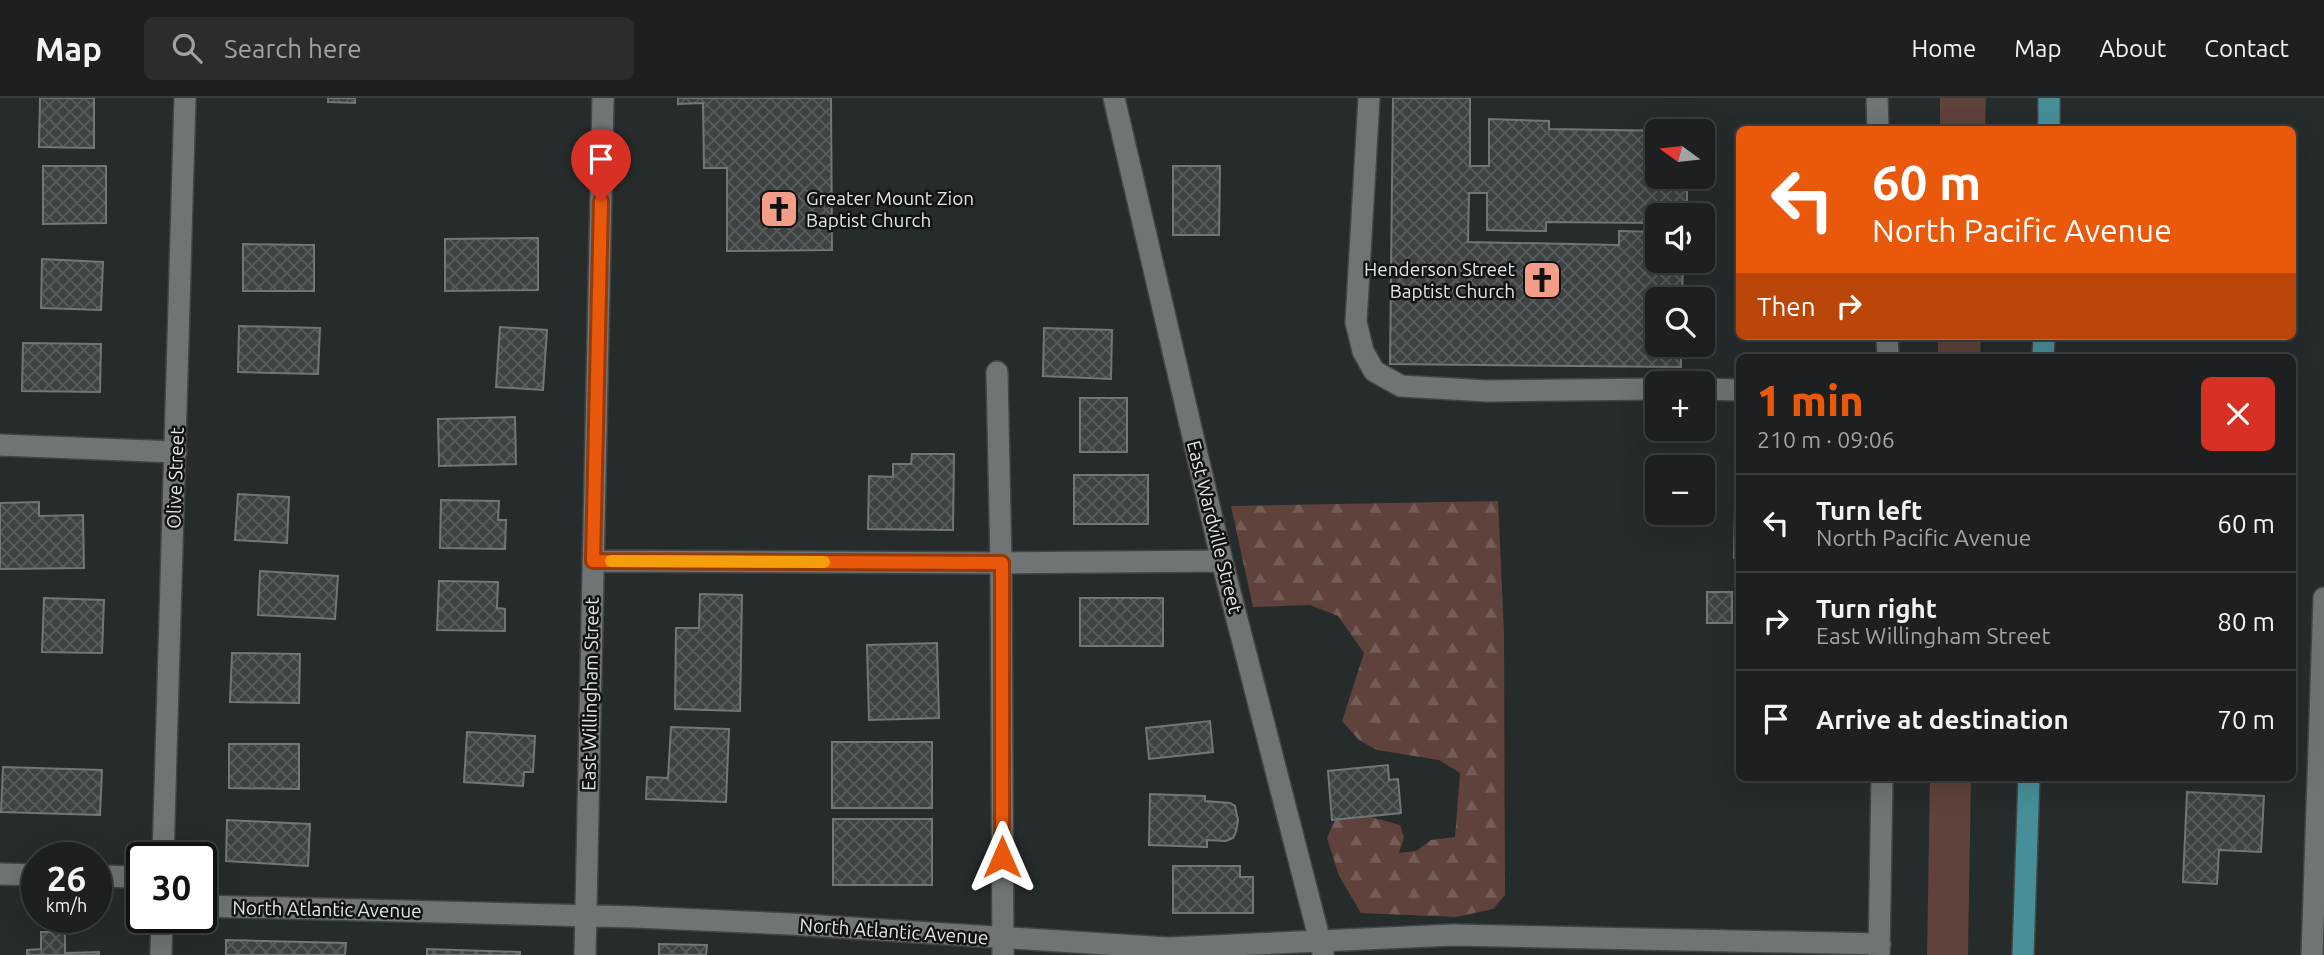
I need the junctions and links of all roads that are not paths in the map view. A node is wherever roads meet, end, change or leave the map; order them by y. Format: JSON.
{"nodes":[{"id":1,"x":185,"y":98,"type":"edge"},
{"id":2,"x":603,"y":98,"type":"edge"},
{"id":3,"x":1114,"y":98,"type":"edge"},
{"id":4,"x":1369,"y":98,"type":"edge"},
{"id":5,"x":1877,"y":98,"type":"edge"},
{"id":6,"x":2049,"y":98,"type":"edge"},
{"id":7,"x":1878,"y":126,"type":"edge"},
{"id":8,"x":2049,"y":126,"type":"edge"},
{"id":9,"x":997,"y":372,"type":"dead end"},
{"id":10,"x":1645,"y":389,"type":"edge"},
{"id":11,"x":1715,"y":389,"type":"edge"},
{"id":12,"x":1736,"y":390,"type":"edge"},
{"id":13,"x":0,"y":445,"type":"edge"},
{"id":14,"x":176,"y":452,"type":"junction"},
{"id":15,"x":593,"y":561,"type":"junction"},
{"id":16,"x":1222,"y":561,"type":"junction"},
{"id":17,"x":1002,"y":563,"type":"junction"},
{"id":18,"x":2324,"y":598,"type":"edge"},
{"id":19,"x":1882,"y":781,"type":"edge"},
{"id":20,"x":2029,"y":781,"type":"edge"},
{"id":21,"x":164,"y":842,"type":"edge"},
{"id":22,"x":0,"y":874,"type":"edge"},
{"id":23,"x":21,"y":875,"type":"edge"},
{"id":24,"x":217,"y":906,"type":"edge"},
{"id":25,"x":586,"y":915,"type":"junction"},
{"id":26,"x":162,"y":933,"type":"edge"},
{"id":27,"x":1003,"y":946,"type":"edge"},
{"id":28,"x":1323,"y":948,"type":"edge"},
{"id":29,"x":1879,"y":950,"type":"edge"},
{"id":30,"x":161,"y":955,"type":"edge"},
{"id":31,"x":585,"y":955,"type":"edge"},
{"id":32,"x":2024,"y":955,"type":"edge"},
{"id":33,"x":2312,"y":955,"type":"edge"}],
"edges":[{"from":1,"to":14,"type":"street","name":"Olive Street"},
{"from":2,"to":15,"type":"street","name":"East Willingham Street"},
{"from":3,"to":16,"type":"street","name":"East Wardville Street"},
{"from":4,"to":10,"type":"street"},
{"from":5,"to":7,"type":"street"},
{"from":6,"to":8,"type":"main road"},
{"from":9,"to":17,"type":"street"},
{"from":11,"to":12,"type":"street"},
{"from":13,"to":14,"type":"street"},
{"from":14,"to":21,"type":"street","name":"Olive Street"},
{"from":15,"to":17,"type":"street"},
{"from":15,"to":25,"type":"street","name":"East Willingham Street"},
{"from":16,"to":17,"type":"street"},
{"from":16,"to":28,"type":"street","name":"East Wardville Street"},
{"from":17,"to":27,"type":"street"},
{"from":18,"to":33,"type":"street"},
{"from":19,"to":29,"type":"street"},
{"from":20,"to":32,"type":"main road"},
{"from":22,"to":23,"type":"street"},
{"from":24,"to":25,"type":"street","name":"North Atlantic Avenue"},
{"from":25,"to":27,"type":"street","name":"North Atlantic Avenue"},
{"from":25,"to":31,"type":"street","name":"East Willingham Street"},
{"from":26,"to":30,"type":"street"},
{"from":27,"to":28,"type":"street","name":"North Atlantic Avenue"},
{"from":28,"to":29,"type":"street","name":"North Atlantic Avenue"}]}
